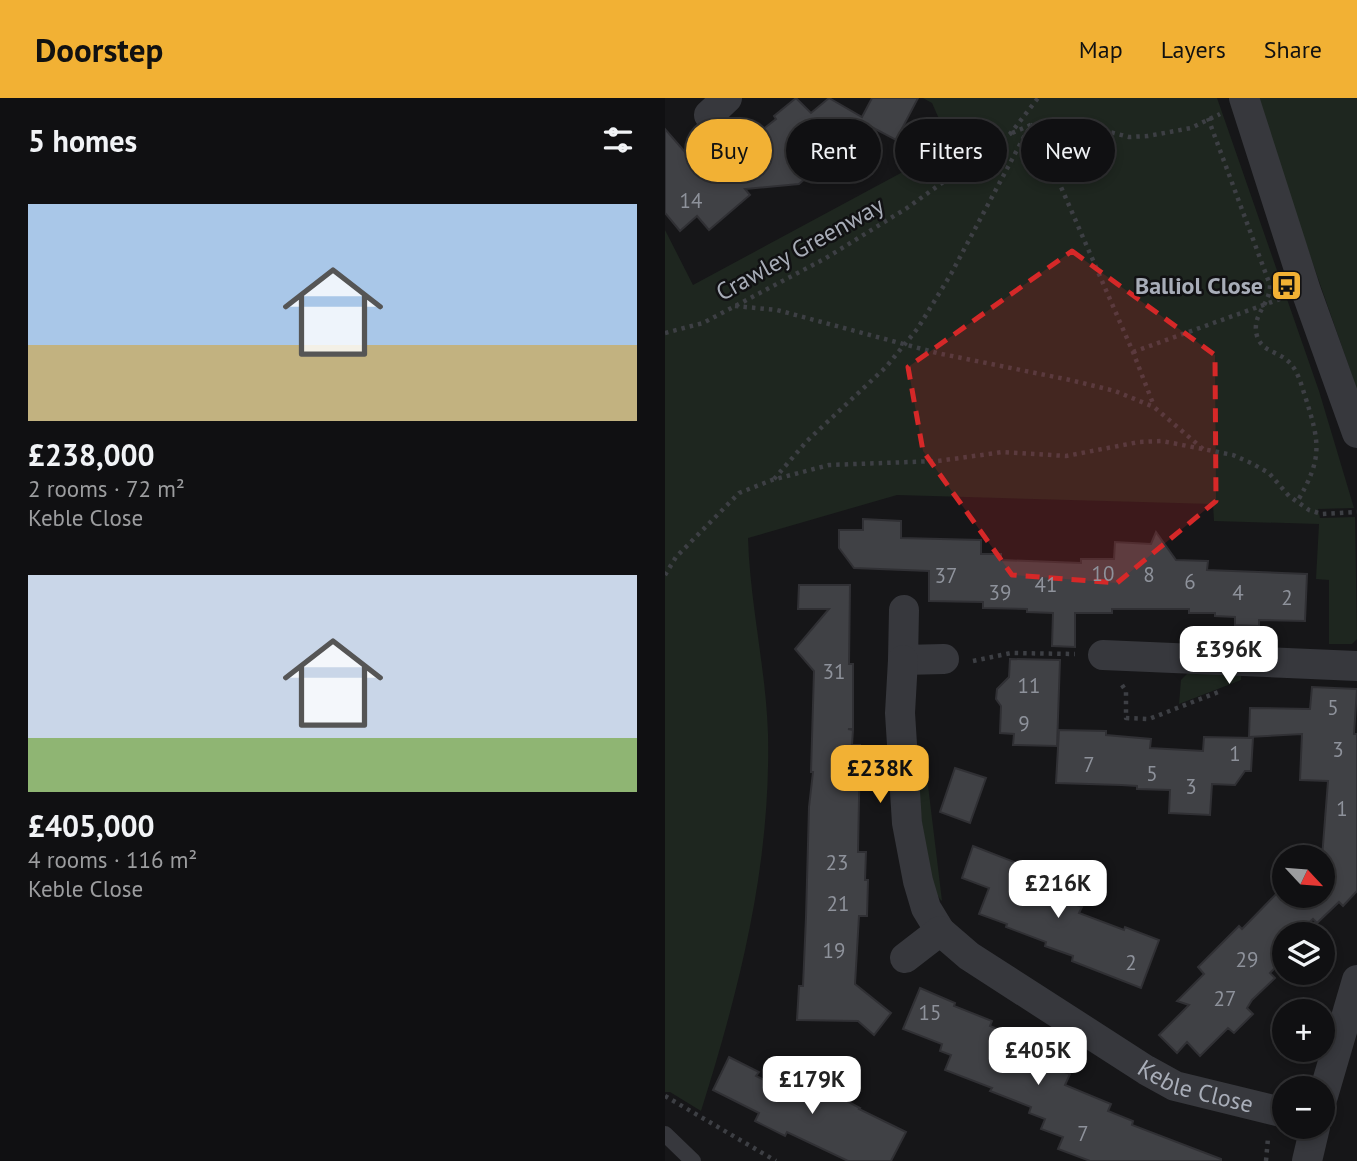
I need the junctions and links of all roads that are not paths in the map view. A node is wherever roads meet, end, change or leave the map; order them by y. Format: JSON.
{"nodes":[{"id":1,"x":1245,"y":102,"type":"edge"},
{"id":2,"x":1357,"y":433,"type":"edge"},
{"id":3,"x":904,"y":610,"type":"dead end"},
{"id":4,"x":1103,"y":655,"type":"road end"},
{"id":5,"x":944,"y":659,"type":"road end"},
{"id":6,"x":903,"y":660,"type":"junction"},
{"id":7,"x":1357,"y":666,"type":"edge"},
{"id":8,"x":940,"y":931,"type":"junction"},
{"id":9,"x":905,"y":958,"type":"dead end"},
{"id":10,"x":1357,"y":979,"type":"edge"},
{"id":11,"x":1329,"y":1076,"type":"edge"},
{"id":12,"x":1272,"y":1109,"type":"edge"},
{"id":13,"x":665,"y":1133,"type":"edge"},
{"id":14,"x":1312,"y":1139,"type":"edge"},
{"id":15,"x":693,"y":1161,"type":"edge"},
{"id":16,"x":1307,"y":1161,"type":"edge"}],
"edges":[{"from":1,"to":2,"type":"street"},
{"from":3,"to":6,"type":"street","name":"Keble Close"},
{"from":4,"to":7,"type":"street"},
{"from":5,"to":6,"type":"street"},
{"from":6,"to":8,"type":"street","name":"Keble Close"},
{"from":8,"to":9,"type":"street"},
{"from":8,"to":12,"type":"street","name":"Keble Close"},
{"from":10,"to":11,"type":"street"},
{"from":13,"to":15,"type":"lane"},
{"from":14,"to":16,"type":"street"}]}
